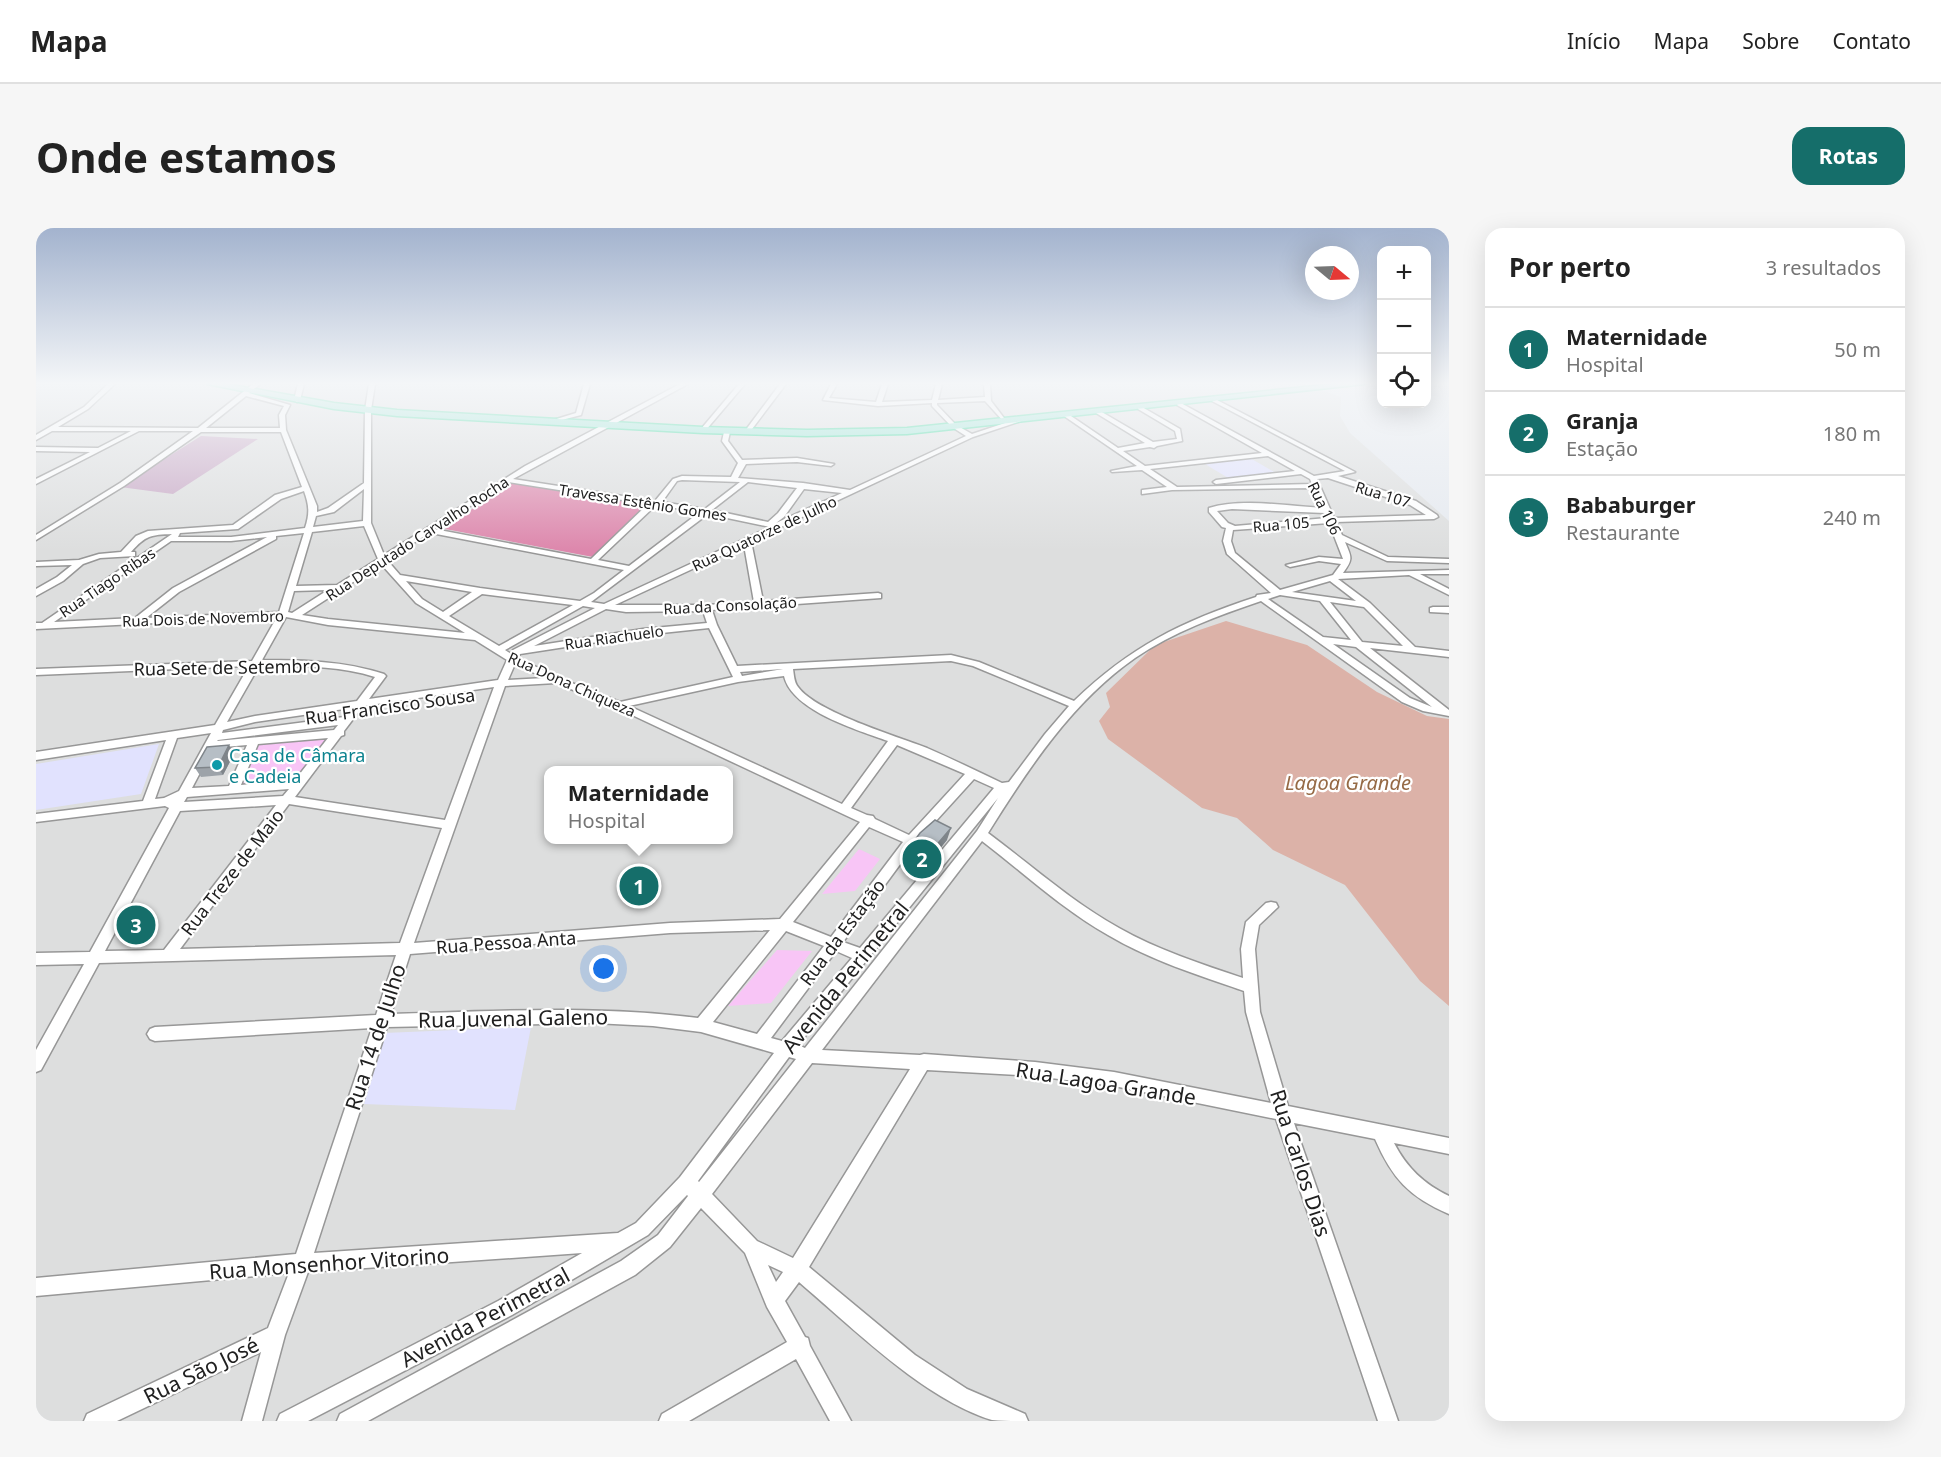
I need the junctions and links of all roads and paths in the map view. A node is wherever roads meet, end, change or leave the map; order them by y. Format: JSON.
{"nodes":[{"id":1,"x":120,"y":440,"type":"edge"},
{"id":2,"x":187,"y":440,"type":"edge"},
{"id":3,"x":287,"y":440,"type":"edge"},
{"id":4,"x":368,"y":440,"type":"edge"},
{"id":5,"x":580,"y":440,"type":"edge"},
{"id":6,"x":724,"y":440,"type":"edge"},
{"id":7,"x":963,"y":440,"type":"edge"},
{"id":8,"x":1101,"y":440,"type":"edge"},
{"id":9,"x":1144,"y":440,"type":"edge"},
{"id":10,"x":1180,"y":440,"type":"edge"},
{"id":11,"x":1242,"y":440,"type":"edge"},
{"id":12,"x":1290,"y":440,"type":"edge"},
{"id":13,"x":1154,"y":446,"type":"junction"},
{"id":14,"x":36,"y":449,"type":"edge"},
{"id":15,"x":102,"y":450,"type":"junction"},
{"id":16,"x":1116,"y":450,"type":"junction"},
{"id":17,"x":1268,"y":454,"type":"junction"},
{"id":18,"x":741,"y":463,"type":"junction"},
{"id":19,"x":831,"y":464,"type":"dead end"},
{"id":20,"x":1142,"y":468,"type":"junction"},
{"id":21,"x":1114,"y":471,"type":"dead end"},
{"id":22,"x":1302,"y":472,"type":"junction"},
{"id":23,"x":1330,"y":476,"type":"junction"},
{"id":24,"x":1313,"y":478,"type":"junction"},
{"id":25,"x":734,"y":479,"type":"junction"},
{"id":26,"x":507,"y":480,"type":"junction"},
{"id":27,"x":747,"y":480,"type":"junction"},
{"id":28,"x":36,"y":482,"type":"edge"},
{"id":29,"x":368,"y":483,"type":"junction"},
{"id":30,"x":803,"y":485,"type":"junction"},
{"id":31,"x":1318,"y":486,"type":"junction"},
{"id":32,"x":306,"y":488,"type":"junction"},
{"id":33,"x":1173,"y":489,"type":"junction"},
{"id":34,"x":112,"y":492,"type":"junction"},
{"id":35,"x":851,"y":492,"type":"junction"},
{"id":36,"x":1145,"y":492,"type":"dead end"},
{"id":37,"x":656,"y":503,"type":"junction"},
{"id":38,"x":706,"y":511,"type":"junction"},
{"id":39,"x":1328,"y":511,"type":"junction"},
{"id":40,"x":313,"y":515,"type":"junction"},
{"id":41,"x":1434,"y":517,"type":"joint"},
{"id":42,"x":1332,"y":520,"type":"junction"},
{"id":43,"x":367,"y":523,"type":"junction"},
{"id":44,"x":774,"y":525,"type":"junction"},
{"id":45,"x":1233,"y":528,"type":"junction"},
{"id":46,"x":309,"y":530,"type":"junction"},
{"id":47,"x":180,"y":531,"type":"junction"},
{"id":48,"x":431,"y":531,"type":"junction"},
{"id":49,"x":280,"y":534,"type":"junction"},
{"id":50,"x":1340,"y":537,"type":"junction"},
{"id":51,"x":36,"y":538,"type":"edge"},
{"id":52,"x":171,"y":539,"type":"junction"},
{"id":53,"x":747,"y":541,"type":"junction"},
{"id":54,"x":36,"y":545,"type":"edge"},
{"id":55,"x":124,"y":554,"type":"junction"},
{"id":56,"x":145,"y":555,"type":"junction"},
{"id":57,"x":383,"y":561,"type":"junction"},
{"id":58,"x":593,"y":561,"type":"junction"},
{"id":59,"x":1449,"y":561,"type":"edge"},
{"id":60,"x":80,"y":562,"type":"junction"},
{"id":61,"x":1347,"y":562,"type":"junction"},
{"id":62,"x":36,"y":564,"type":"edge"},
{"id":63,"x":1290,"y":566,"type":"dead end"},
{"id":64,"x":632,"y":568,"type":"junction"},
{"id":65,"x":1410,"y":572,"type":"junction"},
{"id":66,"x":1449,"y":572,"type":"edge"},
{"id":67,"x":397,"y":577,"type":"junction"},
{"id":68,"x":1334,"y":578,"type":"junction"},
{"id":69,"x":340,"y":587,"type":"junction"},
{"id":70,"x":291,"y":589,"type":"junction"},
{"id":71,"x":480,"y":591,"type":"junction"},
{"id":72,"x":1275,"y":592,"type":"junction"},
{"id":73,"x":1449,"y":592,"type":"edge"},
{"id":74,"x":36,"y":593,"type":"edge"},
{"id":75,"x":878,"y":596,"type":"dead end"},
{"id":76,"x":1260,"y":597,"type":"junction"},
{"id":77,"x":1322,"y":598,"type":"junction"},
{"id":78,"x":759,"y":603,"type":"junction"},
{"id":79,"x":583,"y":604,"type":"junction"},
{"id":80,"x":1366,"y":605,"type":"junction"},
{"id":81,"x":604,"y":607,"type":"junction"},
{"id":82,"x":707,"y":608,"type":"junction"},
{"id":83,"x":148,"y":610,"type":"junction"},
{"id":84,"x":284,"y":610,"type":"junction"},
{"id":85,"x":1433,"y":610,"type":"dead end"},
{"id":86,"x":1449,"y":610,"type":"edge"},
{"id":87,"x":295,"y":615,"type":"junction"},
{"id":88,"x":443,"y":616,"type":"junction"},
{"id":89,"x":139,"y":619,"type":"junction"},
{"id":90,"x":712,"y":625,"type":"junction"},
{"id":91,"x":40,"y":626,"type":"edge"},
{"id":92,"x":36,"y":634,"type":"edge"},
{"id":93,"x":476,"y":637,"type":"junction"},
{"id":94,"x":1321,"y":639,"type":"junction"},
{"id":95,"x":1359,"y":644,"type":"junction"},
{"id":96,"x":499,"y":650,"type":"junction"},
{"id":97,"x":1412,"y":650,"type":"junction"},
{"id":98,"x":1449,"y":654,"type":"edge"},
{"id":99,"x":514,"y":655,"type":"junction"},
{"id":100,"x":256,"y":664,"type":"junction"},
{"id":101,"x":788,"y":669,"type":"junction"},
{"id":102,"x":36,"y":672,"type":"edge"},
{"id":103,"x":736,"y":674,"type":"junction"},
{"id":104,"x":556,"y":680,"type":"junction"},
{"id":105,"x":499,"y":687,"type":"junction"},
{"id":106,"x":573,"y":687,"type":"junction"},
{"id":107,"x":619,"y":705,"type":"junction"},
{"id":108,"x":1076,"y":705,"type":"junction"},
{"id":109,"x":355,"y":711,"type":"junction"},
{"id":110,"x":1447,"y":712,"type":"edge"},
{"id":111,"x":340,"y":733,"type":"junction"},
{"id":112,"x":214,"y":734,"type":"junction"},
{"id":113,"x":173,"y":735,"type":"junction"},
{"id":114,"x":895,"y":740,"type":"junction"},
{"id":115,"x":254,"y":741,"type":"junction"},
{"id":116,"x":36,"y":756,"type":"edge"},
{"id":117,"x":973,"y":773,"type":"junction"},
{"id":118,"x":300,"y":784,"type":"junction"},
{"id":119,"x":1006,"y":787,"type":"junction"},
{"id":120,"x":233,"y":789,"type":"junction"},
{"id":121,"x":184,"y":793,"type":"junction"},
{"id":122,"x":287,"y":800,"type":"junction"},
{"id":123,"x":148,"y":802,"type":"junction"},
{"id":124,"x":172,"y":805,"type":"junction"},
{"id":125,"x":845,"y":808,"type":"junction"},
{"id":126,"x":36,"y":818,"type":"edge"},
{"id":127,"x":868,"y":819,"type":"junction"},
{"id":128,"x":450,"y":825,"type":"junction"},
{"id":129,"x":981,"y":834,"type":"junction"},
{"id":130,"x":911,"y":841,"type":"junction"},
{"id":131,"x":949,"y":863,"type":"junction"},
{"id":132,"x":1271,"y":907,"type":"dead end"},
{"id":133,"x":784,"y":924,"type":"junction"},
{"id":134,"x":832,"y":944,"type":"junction"},
{"id":135,"x":405,"y":949,"type":"junction"},
{"id":136,"x":168,"y":955,"type":"junction"},
{"id":137,"x":861,"y":955,"type":"junction"},
{"id":138,"x":95,"y":957,"type":"junction"},
{"id":139,"x":36,"y":959,"type":"edge"},
{"id":140,"x":1250,"y":987,"type":"junction"},
{"id":141,"x":380,"y":1021,"type":"junction"},
{"id":142,"x":701,"y":1025,"type":"junction"},
{"id":143,"x":155,"y":1034,"type":"dead end"},
{"id":144,"x":761,"y":1040,"type":"junction"},
{"id":145,"x":787,"y":1047,"type":"junction"},
{"id":146,"x":810,"y":1056,"type":"junction"},
{"id":147,"x":924,"y":1061,"type":"junction"},
{"id":148,"x":36,"y":1065,"type":"edge"},
{"id":149,"x":1284,"y":1115,"type":"junction"},
{"id":150,"x":1382,"y":1134,"type":"junction"},
{"id":151,"x":1449,"y":1146,"type":"edge"},
{"id":152,"x":686,"y":1183,"type":"junction"},
{"id":153,"x":701,"y":1195,"type":"junction"},
{"id":154,"x":1449,"y":1205,"type":"edge"},
{"id":155,"x":622,"y":1242,"type":"junction"},
{"id":156,"x":751,"y":1247,"type":"junction"},
{"id":157,"x":302,"y":1263,"type":"junction"},
{"id":158,"x":797,"y":1269,"type":"junction"},
{"id":159,"x":36,"y":1287,"type":"edge"},
{"id":160,"x":774,"y":1300,"type":"junction"},
{"id":161,"x":275,"y":1335,"type":"junction"},
{"id":162,"x":801,"y":1345,"type":"junction"},
{"id":163,"x":94,"y":1421,"type":"edge"},
{"id":164,"x":252,"y":1421,"type":"edge"},
{"id":165,"x":287,"y":1421,"type":"edge"},
{"id":166,"x":347,"y":1421,"type":"edge"},
{"id":167,"x":669,"y":1421,"type":"edge"},
{"id":168,"x":841,"y":1421,"type":"edge"},
{"id":169,"x":1018,"y":1421,"type":"edge"},
{"id":170,"x":1388,"y":1421,"type":"edge"}],
"edges":[{"from":1,"to":15,"type":"street"},
{"from":2,"to":34,"type":"street"},
{"from":3,"to":32,"type":"street"},
{"from":4,"to":29,"type":"street","name":"Rua Dona Chiqueza"},
{"from":5,"to":26,"type":"street","name":"Rua Deputado Carvalho Rocha"},
{"from":6,"to":18,"type":"street"},
{"from":7,"to":35,"type":"street","name":"Rua Quatorze de Julho"},
{"from":8,"to":16,"type":"street"},
{"from":9,"to":13,"type":"street"},
{"from":10,"to":13,"type":"street"},
{"from":11,"to":17,"type":"street","name":"Rua 106"},
{"from":12,"to":23,"type":"street","name":"Rua 107"},
{"from":13,"to":16,"type":"street"},
{"from":14,"to":15,"type":"street"},
{"from":15,"to":28,"type":"street"},
{"from":16,"to":20,"type":"street"},
{"from":17,"to":20,"type":"street"},
{"from":17,"to":22,"type":"street","name":"Rua 106"},
{"from":18,"to":19,"type":"street"},
{"from":18,"to":25,"type":"street"},
{"from":20,"to":21,"type":"street"},
{"from":20,"to":33,"type":"street"},
{"from":22,"to":24,"type":"street","name":"Rua 106"},
{"from":22,"to":33,"type":"street"},
{"from":23,"to":24,"type":"street","name":"Rua 107"},
{"from":23,"to":41,"type":"street","name":"Rua 107"},
{"from":24,"to":31,"type":"street","name":"Rua 106"},
{"from":25,"to":27,"type":"street"},
{"from":25,"to":37,"type":"street"},
{"from":26,"to":37,"type":"street","name":"Travessa Estênio Gomes"},
{"from":26,"to":48,"type":"street","name":"Rua Deputado Carvalho Rocha"},
{"from":27,"to":30,"type":"street"},
{"from":27,"to":38,"type":"street"},
{"from":29,"to":40,"type":"street"},
{"from":29,"to":43,"type":"street","name":"Rua Dona Chiqueza"},
{"from":30,"to":35,"type":"street"},
{"from":30,"to":44,"type":"street"},
{"from":31,"to":33,"type":"street"},
{"from":31,"to":39,"type":"street","name":"Rua 106"},
{"from":32,"to":40,"type":"street"},
{"from":32,"to":47,"type":"street"},
{"from":33,"to":36,"type":"street"},
{"from":34,"to":51,"type":"street"},
{"from":34,"to":54,"type":"street"},
{"from":35,"to":44,"type":"street","name":"Rua Quatorze de Julho"},
{"from":37,"to":38,"type":"street","name":"Travessa Estênio Gomes"},
{"from":37,"to":58,"type":"street"},
{"from":38,"to":44,"type":"street","name":"Travessa Estênio Gomes"},
{"from":38,"to":64,"type":"street"},
{"from":39,"to":42,"type":"street","name":"Rua 106"},
{"from":39,"to":45,"type":"street"},
{"from":40,"to":46,"type":"street"},
{"from":41,"to":42,"type":"street","name":"Rua 105"},
{"from":42,"to":45,"type":"street","name":"Rua 105"},
{"from":42,"to":50,"type":"street","name":"Rua 106"},
{"from":43,"to":46,"type":"street"},
{"from":43,"to":57,"type":"street","name":"Rua Dona Chiqueza"},
{"from":44,"to":53,"type":"street","name":"Rua Quatorze de Julho"},
{"from":45,"to":72,"type":"street"},
{"from":46,"to":49,"type":"street"},
{"from":46,"to":70,"type":"street"},
{"from":47,"to":52,"type":"street","name":"Rua Tiago Ribas"},
{"from":47,"to":55,"type":"street"},
{"from":48,"to":57,"type":"street","name":"Rua Deputado Carvalho Rocha"},
{"from":48,"to":58,"type":"street"},
{"from":49,"to":52,"type":"street"},
{"from":49,"to":83,"type":"street"},
{"from":50,"to":59,"type":"street"},
{"from":50,"to":61,"type":"street","name":"Rua 106"},
{"from":52,"to":56,"type":"street","name":"Rua Tiago Ribas"},
{"from":53,"to":78,"type":"street"},
{"from":53,"to":81,"type":"street","name":"Rua Quatorze de Julho"},
{"from":55,"to":56,"type":"street"},
{"from":55,"to":60,"type":"street"},
{"from":56,"to":91,"type":"street","name":"Rua Tiago Ribas"},
{"from":57,"to":67,"type":"street","name":"Rua Dona Chiqueza"},
{"from":57,"to":69,"type":"street","name":"Rua Deputado Carvalho Rocha"},
{"from":58,"to":64,"type":"street"},
{"from":60,"to":62,"type":"street"},
{"from":60,"to":74,"type":"street"},
{"from":61,"to":63,"type":"street"},
{"from":61,"to":68,"type":"street"},
{"from":64,"to":79,"type":"street"},
{"from":65,"to":66,"type":"street"},
{"from":65,"to":68,"type":"street"},
{"from":65,"to":73,"type":"street"},
{"from":67,"to":71,"type":"street","name":"Rua da Consolação"},
{"from":67,"to":88,"type":"street","name":"Rua Dona Chiqueza"},
{"from":68,"to":72,"type":"street"},
{"from":68,"to":80,"type":"street"},
{"from":69,"to":70,"type":"street"},
{"from":69,"to":87,"type":"street","name":"Rua Deputado Carvalho Rocha"},
{"from":70,"to":84,"type":"street"},
{"from":71,"to":79,"type":"street","name":"Rua da Consolação"},
{"from":71,"to":88,"type":"street"},
{"from":72,"to":76,"type":"street"},
{"from":72,"to":77,"type":"street"},
{"from":75,"to":78,"type":"street","name":"Rua da Consolação"},
{"from":76,"to":94,"type":"street"},
{"from":76,"to":108,"type":"street"},
{"from":77,"to":80,"type":"street"},
{"from":77,"to":95,"type":"street"},
{"from":78,"to":82,"type":"street","name":"Rua da Consolação"},
{"from":79,"to":81,"type":"street","name":"Rua da Consolação"},
{"from":79,"to":96,"type":"street"},
{"from":80,"to":97,"type":"street"},
{"from":81,"to":82,"type":"street","name":"Rua da Consolação"},
{"from":81,"to":99,"type":"street","name":"Rua Quatorze de Julho"},
{"from":82,"to":90,"type":"street"},
{"from":83,"to":84,"type":"street"},
{"from":83,"to":89,"type":"street"},
{"from":84,"to":87,"type":"street","name":"Rua Dois de Novembro"},
{"from":84,"to":89,"type":"street","name":"Rua Dois de Novembro"},
{"from":84,"to":100,"type":"street"},
{"from":85,"to":86,"type":"street"},
{"from":87,"to":93,"type":"street","name":"Rua Dois de Novembro"},
{"from":88,"to":93,"type":"street","name":"Rua Dona Chiqueza"},
{"from":89,"to":91,"type":"street","name":"Rua Dois de Novembro"},
{"from":90,"to":99,"type":"street","name":"Rua Riachuelo"},
{"from":90,"to":103,"type":"street"},
{"from":91,"to":92,"type":"street","name":"Rua Tiago Ribas"},
{"from":93,"to":96,"type":"street","name":"Rua Dona Chiqueza"},
{"from":94,"to":95,"type":"street"},
{"from":94,"to":110,"type":"street"},
{"from":95,"to":97,"type":"street"},
{"from":95,"to":110,"type":"street"},
{"from":96,"to":99,"type":"street","name":"Rua Dona Chiqueza"},
{"from":97,"to":98,"type":"street"},
{"from":99,"to":104,"type":"street","name":"Rua Dona Chiqueza"},
{"from":99,"to":105,"type":"street","name":"Rua 14 de Julho"},
{"from":100,"to":102,"type":"street","name":"Rua Sete de Setembro"},
{"from":100,"to":109,"type":"street","name":"Rua Sete de Setembro"},
{"from":100,"to":112,"type":"street"},
{"from":101,"to":103,"type":"street"},
{"from":101,"to":108,"type":"street"},
{"from":101,"to":114,"type":"street"},
{"from":103,"to":107,"type":"street"},
{"from":104,"to":105,"type":"street","name":"Rua Francisco Sousa"},
{"from":104,"to":106,"type":"street","name":"Rua Dona Chiqueza"},
{"from":105,"to":106,"type":"street","name":"Rua Francisco Sousa"},
{"from":105,"to":109,"type":"street","name":"Rua Francisco Sousa"},
{"from":105,"to":128,"type":"street","name":"Rua 14 de Julho"},
{"from":106,"to":107,"type":"street","name":"Rua Dona Chiqueza"},
{"from":107,"to":125,"type":"street","name":"Rua Dona Chiqueza"},
{"from":108,"to":119,"type":"street"},
{"from":109,"to":111,"type":"street","name":"Rua Treze de Maio"},
{"from":109,"to":112,"type":"street","name":"Rua Francisco Sousa"},
{"from":109,"to":112,"type":"street","name":"Rua Francisco Sousa"},
{"from":111,"to":115,"type":"street"},
{"from":111,"to":118,"type":"street","name":"Rua Treze de Maio"},
{"from":112,"to":113,"type":"street","name":"Rua Francisco Sousa"},
{"from":112,"to":115,"type":"street"},
{"from":112,"to":121,"type":"street"},
{"from":113,"to":116,"type":"street","name":"Rua Francisco Sousa"},
{"from":113,"to":123,"type":"street"},
{"from":114,"to":117,"type":"street"},
{"from":114,"to":125,"type":"street"},
{"from":115,"to":120,"type":"street"},
{"from":117,"to":119,"type":"street"},
{"from":117,"to":130,"type":"street","name":"Rua da Estação"},
{"from":118,"to":120,"type":"street"},
{"from":118,"to":122,"type":"street","name":"Rua Treze de Maio"},
{"from":119,"to":129,"type":"street","name":"Avenida Perimetral"},
{"from":119,"to":131,"type":"street","name":"Avenida Perimetral"},
{"from":120,"to":121,"type":"street"},
{"from":121,"to":124,"type":"street"},
{"from":122,"to":124,"type":"street"},
{"from":122,"to":128,"type":"street"},
{"from":122,"to":136,"type":"street","name":"Rua Treze de Maio"},
{"from":123,"to":124,"type":"street"},
{"from":123,"to":126,"type":"street"},
{"from":124,"to":138,"type":"street"},
{"from":125,"to":127,"type":"street","name":"Rua Dona Chiqueza"},
{"from":127,"to":130,"type":"street","name":"Rua Dona Chiqueza"},
{"from":127,"to":133,"type":"street"},
{"from":128,"to":135,"type":"street","name":"Rua 14 de Julho"},
{"from":129,"to":131,"type":"street","name":"Avenida Perimetral"},
{"from":129,"to":140,"type":"street"},
{"from":130,"to":134,"type":"street","name":"Rua da Estação"},
{"from":131,"to":137,"type":"street","name":"Avenida Perimetral"},
{"from":131,"to":146,"type":"street","name":"Avenida Perimetral"},
{"from":132,"to":140,"type":"street","name":"Rua Carlos Dias"},
{"from":133,"to":134,"type":"street","name":"Rua Pessoa Anta"},
{"from":133,"to":135,"type":"street","name":"Rua Pessoa Anta"},
{"from":133,"to":142,"type":"street"},
{"from":134,"to":137,"type":"street","name":"Rua Pessoa Anta"},
{"from":134,"to":144,"type":"street","name":"Rua da Estação"},
{"from":135,"to":136,"type":"street","name":"Rua Pessoa Anta"},
{"from":135,"to":141,"type":"street","name":"Rua 14 de Julho"},
{"from":136,"to":138,"type":"street","name":"Rua Pessoa Anta"},
{"from":137,"to":145,"type":"street","name":"Avenida Perimetral"},
{"from":138,"to":139,"type":"street","name":"Rua Pessoa Anta"},
{"from":138,"to":148,"type":"street"},
{"from":140,"to":149,"type":"street","name":"Rua Carlos Dias"},
{"from":141,"to":142,"type":"street","name":"Rua Juvenal Galeno"},
{"from":141,"to":143,"type":"street","name":"Rua Juvenal Galeno"},
{"from":141,"to":157,"type":"street","name":"Rua 14 de Julho"},
{"from":142,"to":144,"type":"street","name":"Rua Juvenal Galeno"},
{"from":144,"to":145,"type":"street","name":"Rua Lagoa Grande"},
{"from":145,"to":146,"type":"street","name":"Rua Lagoa Grande"},
{"from":145,"to":152,"type":"street","name":"Avenida Perimetral"},
{"from":146,"to":147,"type":"street","name":"Rua Lagoa Grande"},
{"from":146,"to":153,"type":"street","name":"Avenida Perimetral"},
{"from":147,"to":149,"type":"street","name":"Rua Lagoa Grande"},
{"from":147,"to":158,"type":"street"},
{"from":149,"to":150,"type":"street","name":"Rua Lagoa Grande"},
{"from":149,"to":170,"type":"street","name":"Rua Carlos Dias"},
{"from":150,"to":151,"type":"street","name":"Rua Lagoa Grande"},
{"from":150,"to":154,"type":"street"},
{"from":152,"to":153,"type":"street"},
{"from":152,"to":155,"type":"street","name":"Avenida Perimetral"},
{"from":153,"to":156,"type":"street"},
{"from":153,"to":166,"type":"street","name":"Avenida Perimetral"},
{"from":155,"to":157,"type":"street","name":"Rua Monsenhor Vitorino"},
{"from":155,"to":165,"type":"street","name":"Avenida Perimetral"},
{"from":156,"to":158,"type":"street"},
{"from":156,"to":160,"type":"street"},
{"from":157,"to":159,"type":"street","name":"Rua Monsenhor Vitorino"},
{"from":157,"to":161,"type":"street","name":"Rua 14 de Julho"},
{"from":158,"to":160,"type":"street"},
{"from":158,"to":169,"type":"street"},
{"from":160,"to":162,"type":"street"},
{"from":161,"to":163,"type":"street","name":"Rua São José"},
{"from":161,"to":164,"type":"street","name":"Rua 14 de Julho"},
{"from":162,"to":167,"type":"street"},
{"from":162,"to":168,"type":"street"}]}
